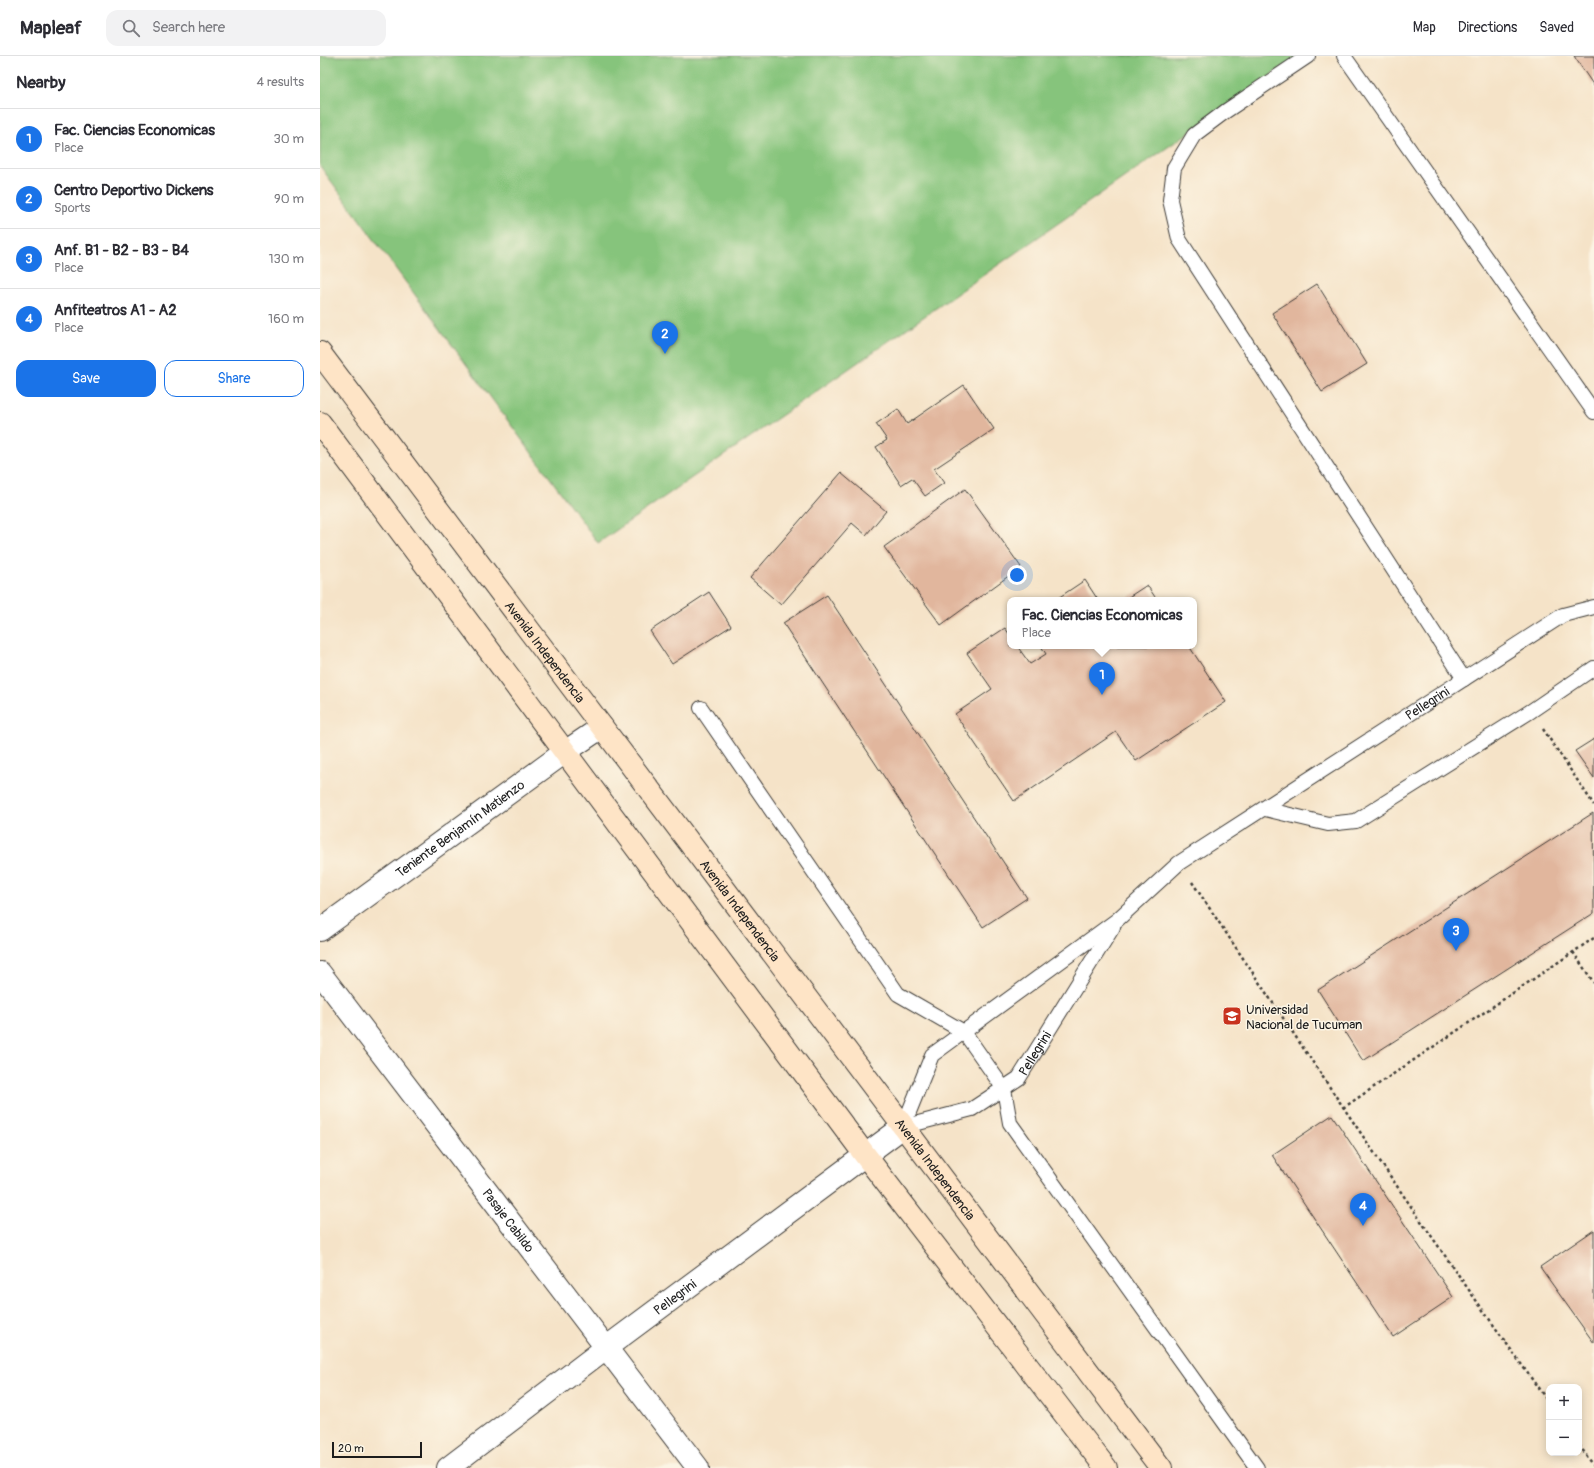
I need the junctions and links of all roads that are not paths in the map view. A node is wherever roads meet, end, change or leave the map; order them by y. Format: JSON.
{"nodes":[{"id":1,"x":1308,"y":56,"type":"edge"},
{"id":2,"x":1344,"y":56,"type":"edge"},
{"id":3,"x":320,"y":353,"type":"edge"},
{"id":4,"x":1594,"y":412,"type":"edge"},
{"id":5,"x":320,"y":423,"type":"edge"},
{"id":6,"x":1594,"y":607,"type":"edge"},
{"id":7,"x":1594,"y":668,"type":"edge"},
{"id":8,"x":1464,"y":679,"type":"junction"},
{"id":9,"x":701,"y":708,"type":"dead end"},
{"id":10,"x":602,"y":728,"type":"junction"},
{"id":11,"x":565,"y":752,"type":"junction"},
{"id":12,"x":1265,"y":809,"type":"junction"},
{"id":13,"x":1117,"y":920,"type":"junction"},
{"id":14,"x":320,"y":930,"type":"edge"},
{"id":15,"x":320,"y":973,"type":"edge"},
{"id":16,"x":964,"y":1032,"type":"junction"},
{"id":17,"x":1004,"y":1088,"type":"junction"},
{"id":18,"x":903,"y":1127,"type":"junction"},
{"id":19,"x":865,"y":1155,"type":"junction"},
{"id":20,"x":606,"y":1347,"type":"junction"},
{"id":21,"x":448,"y":1468,"type":"edge"},
{"id":22,"x":698,"y":1468,"type":"edge"},
{"id":23,"x":1106,"y":1468,"type":"edge"},
{"id":24,"x":1161,"y":1468,"type":"edge"},
{"id":25,"x":1256,"y":1468,"type":"edge"}],
"edges":[{"from":1,"to":8,"type":"lane"},
{"from":2,"to":4,"type":"lane"},
{"from":3,"to":10,"type":"main road","name":"Avenida Independencia"},
{"from":5,"to":11,"type":"main road"},
{"from":6,"to":8,"type":"lane","name":"Pellegrini"},
{"from":7,"to":12,"type":"lane"},
{"from":8,"to":12,"type":"lane","name":"Pellegrini"},
{"from":9,"to":16,"type":"lane"},
{"from":10,"to":11,"type":"street","name":"Teniente Benjamín Matienzo"},
{"from":10,"to":18,"type":"main road","name":"Avenida Independencia"},
{"from":11,"to":14,"type":"street","name":"Teniente Benjamín Matienzo"},
{"from":11,"to":19,"type":"main road"},
{"from":12,"to":13,"type":"lane","name":"Pellegrini"},
{"from":13,"to":16,"type":"lane","name":"Pellegrini"},
{"from":13,"to":17,"type":"lane","name":"Pellegrini"},
{"from":15,"to":20,"type":"street","name":"Pasaje Cabildo"},
{"from":16,"to":17,"type":"lane"},
{"from":16,"to":18,"type":"lane","name":"Pellegrini"},
{"from":17,"to":18,"type":"lane","name":"Pellegrini"},
{"from":17,"to":25,"type":"lane"},
{"from":18,"to":19,"type":"street","name":"Pellegrini"},
{"from":18,"to":24,"type":"main road","name":"Avenida Independencia"},
{"from":19,"to":20,"type":"street","name":"Pellegrini"},
{"from":19,"to":23,"type":"main road"},
{"from":20,"to":21,"type":"street","name":"Pellegrini"},
{"from":20,"to":22,"type":"street","name":"Pasaje Cabildo"}]}
